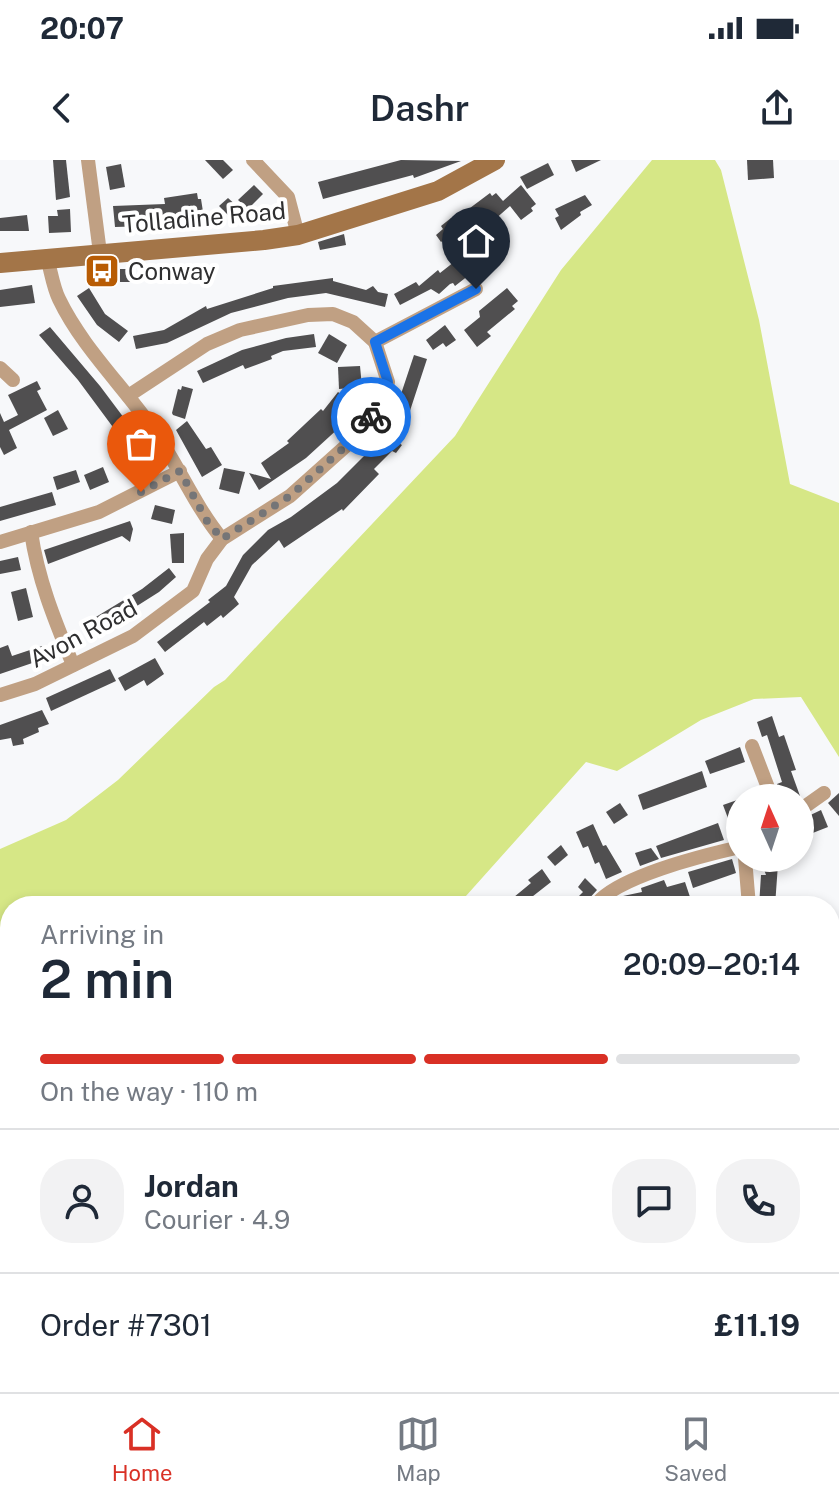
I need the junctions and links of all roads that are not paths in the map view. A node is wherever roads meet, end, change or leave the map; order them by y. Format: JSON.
{"nodes":[{"id":1,"x":88,"y":160,"type":"edge"},
{"id":2,"x":253,"y":160,"type":"edge"},
{"id":3,"x":495,"y":160,"type":"edge"},
{"id":4,"x":298,"y":235,"type":"junction"},
{"id":5,"x":100,"y":253,"type":"junction"},
{"id":6,"x":47,"y":258,"type":"junction"},
{"id":7,"x":0,"y":263,"type":"edge"},
{"id":8,"x":476,"y":289,"type":"dead end"},
{"id":9,"x":375,"y":342,"type":"junction"},
{"id":10,"x":0,"y":368,"type":"edge"},
{"id":11,"x":13,"y":380,"type":"dead end"},
{"id":12,"x":128,"y":396,"type":"junction"},
{"id":13,"x":180,"y":471,"type":"junction"},
{"id":14,"x":31,"y":532,"type":"junction"},
{"id":15,"x":222,"y":539,"type":"junction"},
{"id":16,"x":0,"y":542,"type":"edge"},
{"id":17,"x":73,"y":665,"type":"junction"},
{"id":18,"x":0,"y":695,"type":"edge"},
{"id":19,"x":752,"y":746,"type":"dead end"},
{"id":20,"x":767,"y":784,"type":"edge"},
{"id":21,"x":824,"y":793,"type":"dead end"},
{"id":22,"x":814,"y":800,"type":"edge"},
{"id":23,"x":726,"y":851,"type":"edge"},
{"id":24,"x":746,"y":872,"type":"edge"},
{"id":25,"x":604,"y":896,"type":"edge"},
{"id":26,"x":748,"y":896,"type":"edge"}],
"edges":[{"from":1,"to":5,"type":"street"},
{"from":2,"to":4,"type":"street"},
{"from":3,"to":4,"type":"main road","name":"Tolladine Road"},
{"from":4,"to":5,"type":"main road","name":"Tolladine Road"},
{"from":5,"to":6,"type":"main road","name":"Tolladine Road"},
{"from":6,"to":7,"type":"main road","name":"Tolladine Road"},
{"from":6,"to":12,"type":"street"},
{"from":8,"to":9,"type":"street"},
{"from":9,"to":12,"type":"street"},
{"from":9,"to":15,"type":"street","name":"Avon Road"},
{"from":10,"to":11,"type":"street"},
{"from":12,"to":13,"type":"street"},
{"from":13,"to":14,"type":"street"},
{"from":13,"to":15,"type":"street"},
{"from":14,"to":16,"type":"street"},
{"from":14,"to":17,"type":"street"},
{"from":15,"to":17,"type":"street","name":"Avon Road"},
{"from":17,"to":18,"type":"street","name":"Avon Road"},
{"from":19,"to":20,"type":"street"},
{"from":21,"to":22,"type":"street"},
{"from":23,"to":25,"type":"street"},
{"from":24,"to":26,"type":"street"}]}
